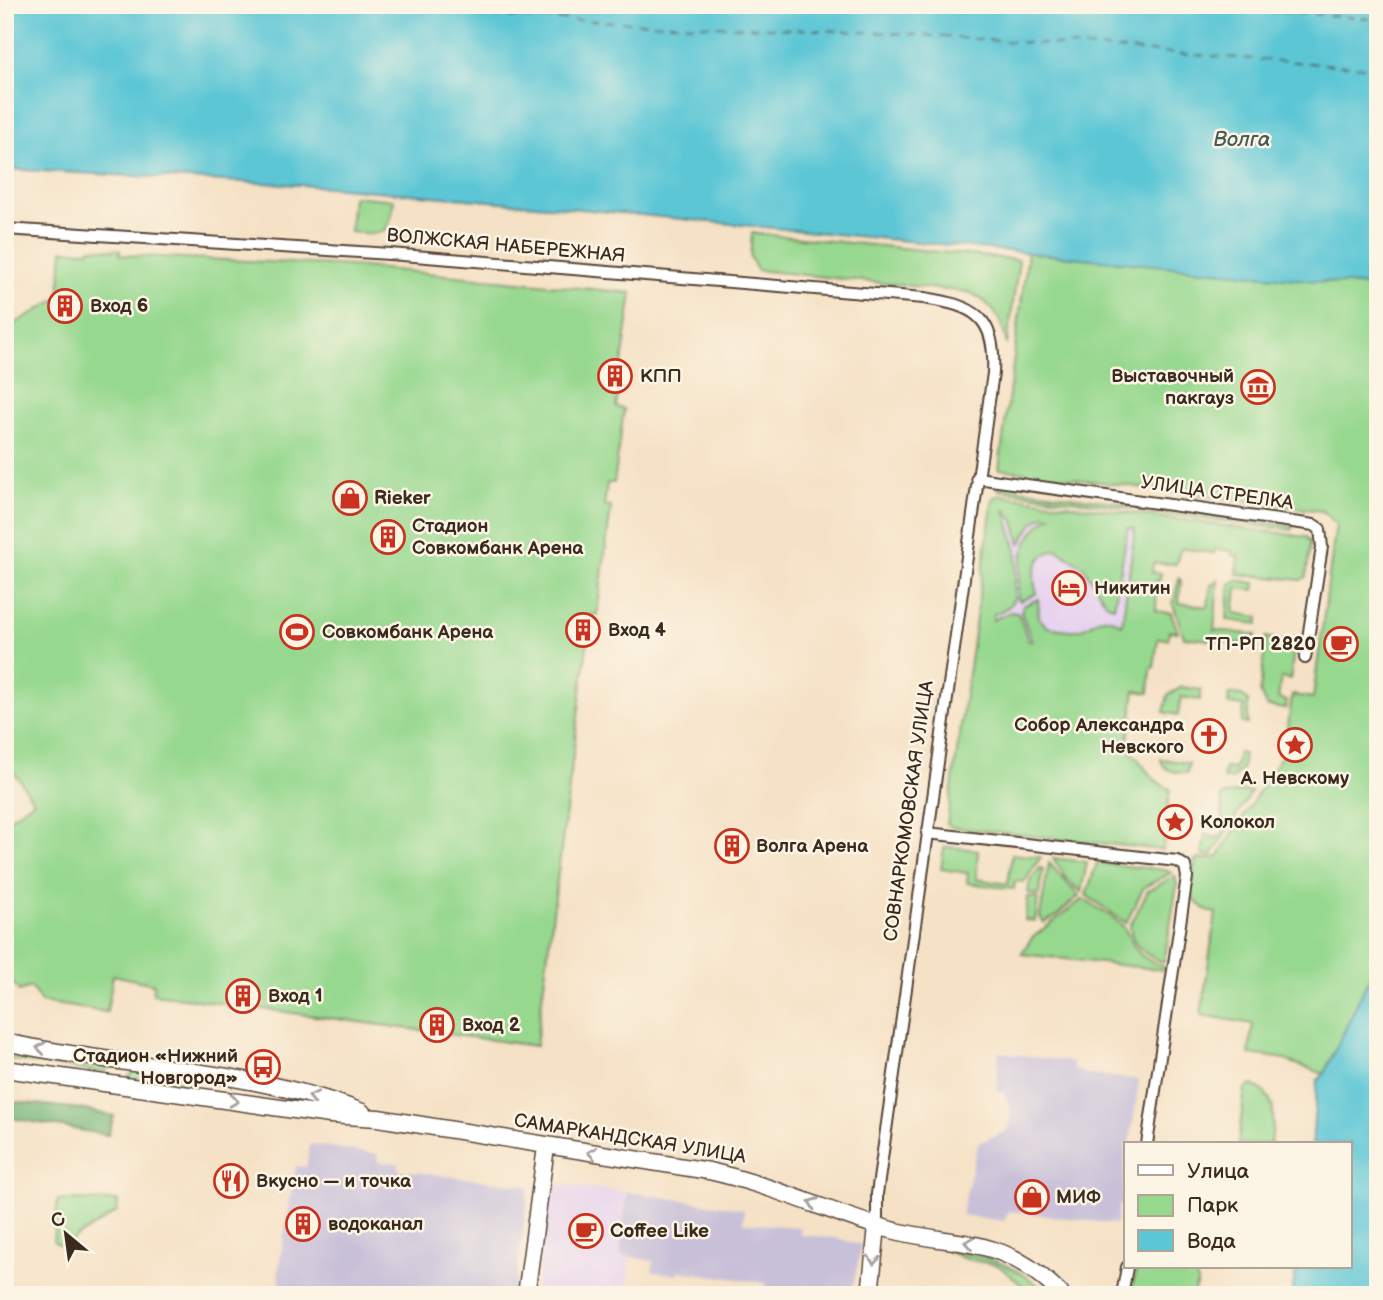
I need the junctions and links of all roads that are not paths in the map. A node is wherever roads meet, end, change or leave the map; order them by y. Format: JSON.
{"nodes":[{"id":1,"x":5,"y":229,"type":"edge"},
{"id":2,"x":991,"y":334,"type":"joint"},
{"id":3,"x":977,"y":478,"type":"junction"},
{"id":4,"x":1305,"y":659,"type":"dead end"},
{"id":5,"x":927,"y":833,"type":"junction"},
{"id":6,"x":5,"y":1042,"type":"edge"},
{"id":7,"x":132,"y":1061,"type":"junction"},
{"id":8,"x":5,"y":1069,"type":"edge"},
{"id":9,"x":69,"y":1078,"type":"junction"},
{"id":10,"x":378,"y":1118,"type":"junction"},
{"id":11,"x":1147,"y":1142,"type":"edge"},
{"id":12,"x":547,"y":1147,"type":"junction"},
{"id":13,"x":877,"y":1226,"type":"junction"},
{"id":14,"x":1127,"y":1268,"type":"edge"},
{"id":15,"x":526,"y":1295,"type":"edge"},
{"id":16,"x":870,"y":1295,"type":"edge"},
{"id":17,"x":1062,"y":1295,"type":"edge"},
{"id":18,"x":1122,"y":1295,"type":"edge"}],
"edges":[{"from":1,"to":2,"type":"street","name":"ВОЛЖСКАЯ НАБЕРЕЖНАЯ"},
{"from":2,"to":3,"type":"street","name":"СОВНАРКОМОВСКАЯ УЛИЦА"},
{"from":3,"to":4,"type":"street","name":"УЛИЦА СТРЕЛКА"},
{"from":3,"to":5,"type":"street","name":"СОВНАРКОМОВСКАЯ УЛИЦА"},
{"from":5,"to":11,"type":"street"},
{"from":5,"to":13,"type":"street","name":"СОВНАРКОМОВСКАЯ УЛИЦА"},
{"from":7,"to":6,"type":"main road","name":"САМАРКАНДСКАЯ УЛИЦА","one_way":true},
{"from":7,"to":9,"type":"main road"},
{"from":10,"to":7,"type":"main road","name":"САМАРКАНДСКАЯ УЛИЦА","one_way":true},
{"from":8,"to":9,"type":"main road","name":"САМАРКАНДСКАЯ УЛИЦА"},
{"from":9,"to":10,"type":"main road","name":"САМАРКАНДСКАЯ УЛИЦА","one_way":true},
{"from":10,"to":12,"type":"main road","name":"САМАРКАНДСКАЯ УЛИЦА"},
{"from":13,"to":12,"type":"main road","name":"САМАРКАНДСКАЯ УЛИЦА","one_way":true},
{"from":12,"to":15,"type":"main road"},
{"from":13,"to":16,"type":"main road","name":"СОВНАРКОМОВСКАЯ УЛИЦА","one_way":true},
{"from":17,"to":13,"type":"main road","name":"САМАРКАНДСКАЯ УЛИЦА","one_way":true},
{"from":14,"to":18,"type":"street"}]}
